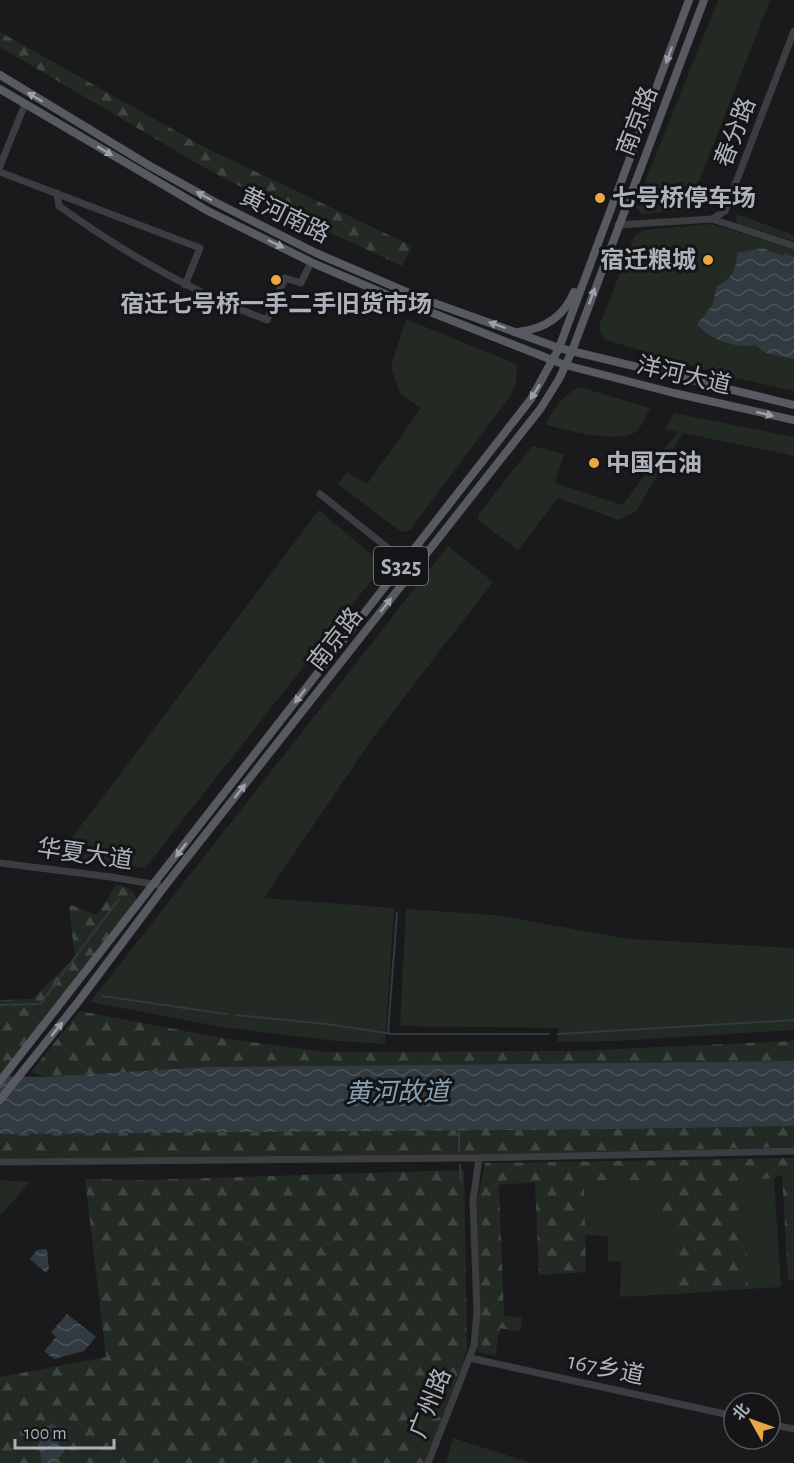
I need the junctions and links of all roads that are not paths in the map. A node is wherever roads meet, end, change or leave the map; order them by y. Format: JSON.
{"nodes":[{"id":1,"x":689,"y":0,"type":"edge"},
{"id":2,"x":704,"y":0,"type":"edge"},
{"id":3,"x":794,"y":31,"type":"edge"},
{"id":4,"x":0,"y":75,"type":"edge"},
{"id":5,"x":0,"y":89,"type":"edge"},
{"id":6,"x":26,"y":104,"type":"junction"},
{"id":7,"x":0,"y":166,"type":"edge"},
{"id":8,"x":0,"y":172,"type":"edge"},
{"id":9,"x":57,"y":193,"type":"junction"},
{"id":10,"x":612,"y":207,"type":"junction"},
{"id":11,"x":725,"y":211,"type":"junction"},
{"id":12,"x":712,"y":219,"type":"junction"},
{"id":13,"x":618,"y":225,"type":"junction"},
{"id":14,"x":735,"y":226,"type":"junction"},
{"id":15,"x":794,"y":246,"type":"edge"},
{"id":16,"x":311,"y":262,"type":"junction"},
{"id":17,"x":185,"y":285,"type":"junction"},
{"id":18,"x":515,"y":332,"type":"junction"},
{"id":19,"x":560,"y":348,"type":"junction"},
{"id":20,"x":572,"y":351,"type":"junction"},
{"id":21,"x":553,"y":361,"type":"junction"},
{"id":22,"x":565,"y":365,"type":"junction"},
{"id":23,"x":794,"y":405,"type":"edge"},
{"id":24,"x":794,"y":420,"type":"edge"},
{"id":25,"x":320,"y":494,"type":"dead end"},
{"id":26,"x":405,"y":561,"type":"junction"},
{"id":27,"x":414,"y":569,"type":"junction"},
{"id":28,"x":0,"y":863,"type":"edge"},
{"id":29,"x":154,"y":884,"type":"junction"},
{"id":30,"x":164,"y":887,"type":"junction"},
{"id":31,"x":0,"y":1081,"type":"edge"},
{"id":32,"x":0,"y":1100,"type":"edge"},
{"id":33,"x":794,"y":1151,"type":"edge"},
{"id":34,"x":479,"y":1158,"type":"junction"},
{"id":35,"x":0,"y":1162,"type":"edge"},
{"id":36,"x":470,"y":1358,"type":"junction"},
{"id":37,"x":722,"y":1413,"type":"edge"},
{"id":38,"x":428,"y":1463,"type":"edge"}],
"edges":[{"from":1,"to":10,"type":"main road","name":"南京路","number":"S325","one_way":true},
{"from":2,"to":13,"type":"main road","name":"南京路","number":"S325"},
{"from":3,"to":11,"type":"street","name":"春分路"},
{"from":18,"to":4,"type":"main road","name":"黄河南路","one_way":true},
{"from":5,"to":6,"type":"main road","name":"黄河南路"},
{"from":6,"to":7,"type":"street"},
{"from":6,"to":16,"type":"main road","name":"黄河南路","one_way":true},
{"from":8,"to":9,"type":"street"},
{"from":9,"to":17,"type":"street"},
{"from":9,"to":17,"type":"street"},
{"from":10,"to":18,"type":"main road"},
{"from":10,"to":19,"type":"main road","name":"南京路","number":"S325"},
{"from":11,"to":12,"type":"street"},
{"from":11,"to":14,"type":"street"},
{"from":12,"to":13,"type":"street"},
{"from":12,"to":14,"type":"street"},
{"from":20,"to":13,"type":"main road","name":"南京路","number":"S325","one_way":true},
{"from":14,"to":15,"type":"street"},
{"from":16,"to":17,"type":"street"},
{"from":16,"to":21,"type":"main road","name":"黄河南路"},
{"from":18,"to":19,"type":"main road","name":"黄河南路"},
{"from":19,"to":20,"type":"main road","name":"黄河南路"},
{"from":19,"to":21,"type":"main road","name":"南京路","number":"S325"},
{"from":20,"to":22,"type":"main road","name":"南京路","number":"S325"},
{"from":20,"to":23,"type":"main road","name":"洋河大道"},
{"from":21,"to":22,"type":"main road","name":"黄河南路"},
{"from":21,"to":26,"type":"main road","name":"南京路","number":"S325","one_way":true},
{"from":22,"to":24,"type":"main road","name":"洋河大道","one_way":true},
{"from":22,"to":27,"type":"main road","name":"南京路","number":"S325"},
{"from":25,"to":26,"type":"street"},
{"from":26,"to":27,"type":"street"},
{"from":26,"to":29,"type":"main road","name":"南京路","number":"S325","one_way":true},
{"from":30,"to":27,"type":"main road","name":"南京路","number":"S325","one_way":true},
{"from":28,"to":29,"type":"street","name":"华夏大道"},
{"from":29,"to":30,"type":"street","name":"华夏大道"},
{"from":29,"to":31,"type":"main road","name":"南京路","number":"S325"},
{"from":32,"to":30,"type":"main road","name":"南京路","number":"S325","one_way":true},
{"from":33,"to":34,"type":"street"},
{"from":34,"to":35,"type":"street"},
{"from":34,"to":36,"type":"street","name":"广州路"},
{"from":36,"to":37,"type":"street","name":"167乡道"},
{"from":36,"to":38,"type":"street","name":"广州路"}]}
